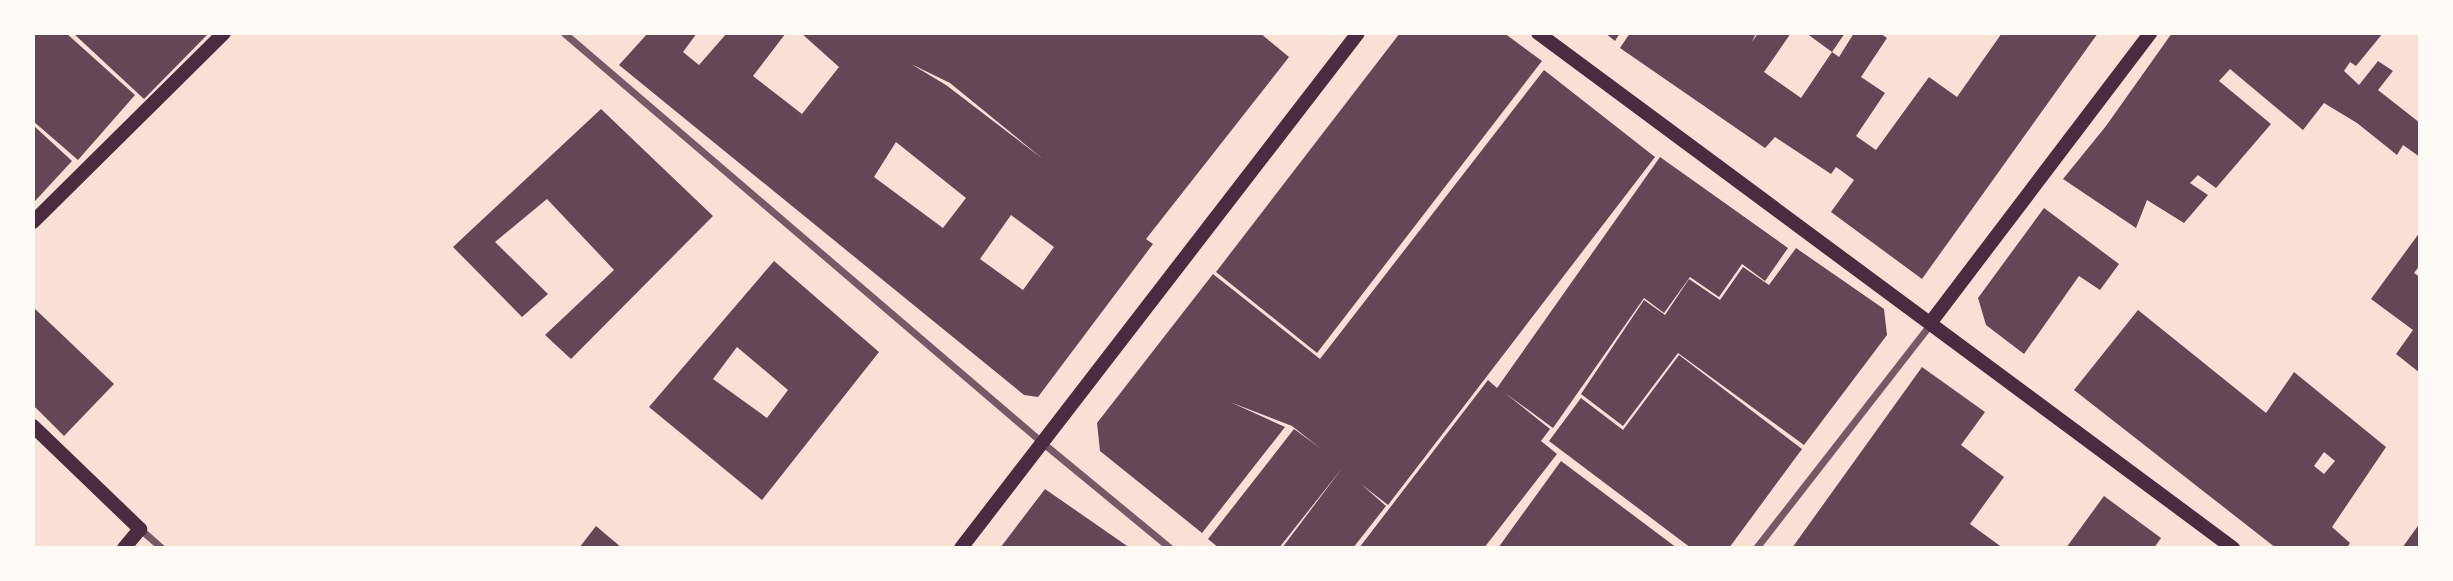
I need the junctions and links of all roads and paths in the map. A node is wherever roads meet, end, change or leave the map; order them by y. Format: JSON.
{"nodes":[{"id":1,"x":224,"y":33,"type":"edge"},
{"id":2,"x":564,"y":33,"type":"edge"},
{"id":3,"x":1358,"y":33,"type":"edge"},
{"id":4,"x":1538,"y":33,"type":"edge"},
{"id":5,"x":2150,"y":33,"type":"edge"},
{"id":6,"x":33,"y":222,"type":"edge"},
{"id":7,"x":1931,"y":322,"type":"junction"},
{"id":8,"x":33,"y":426,"type":"edge"},
{"id":9,"x":1044,"y":444,"type":"junction"},
{"id":10,"x":141,"y":529,"type":"junction"},
{"id":11,"x":124,"y":548,"type":"edge"},
{"id":12,"x":162,"y":548,"type":"edge"},
{"id":13,"x":961,"y":548,"type":"edge"},
{"id":14,"x":1170,"y":548,"type":"edge"},
{"id":15,"x":1756,"y":548,"type":"edge"},
{"id":16,"x":2233,"y":548,"type":"edge"}],
"edges":[{"from":1,"to":6,"type":"main road"},
{"from":2,"to":9,"type":"street"},
{"from":3,"to":9,"type":"main road"},
{"from":4,"to":7,"type":"main road"},
{"from":5,"to":7,"type":"main road"},
{"from":7,"to":15,"type":"street"},
{"from":7,"to":16,"type":"main road"},
{"from":8,"to":10,"type":"main road"},
{"from":9,"to":13,"type":"main road"},
{"from":9,"to":14,"type":"street"},
{"from":10,"to":11,"type":"main road"},
{"from":10,"to":12,"type":"street"}]}
